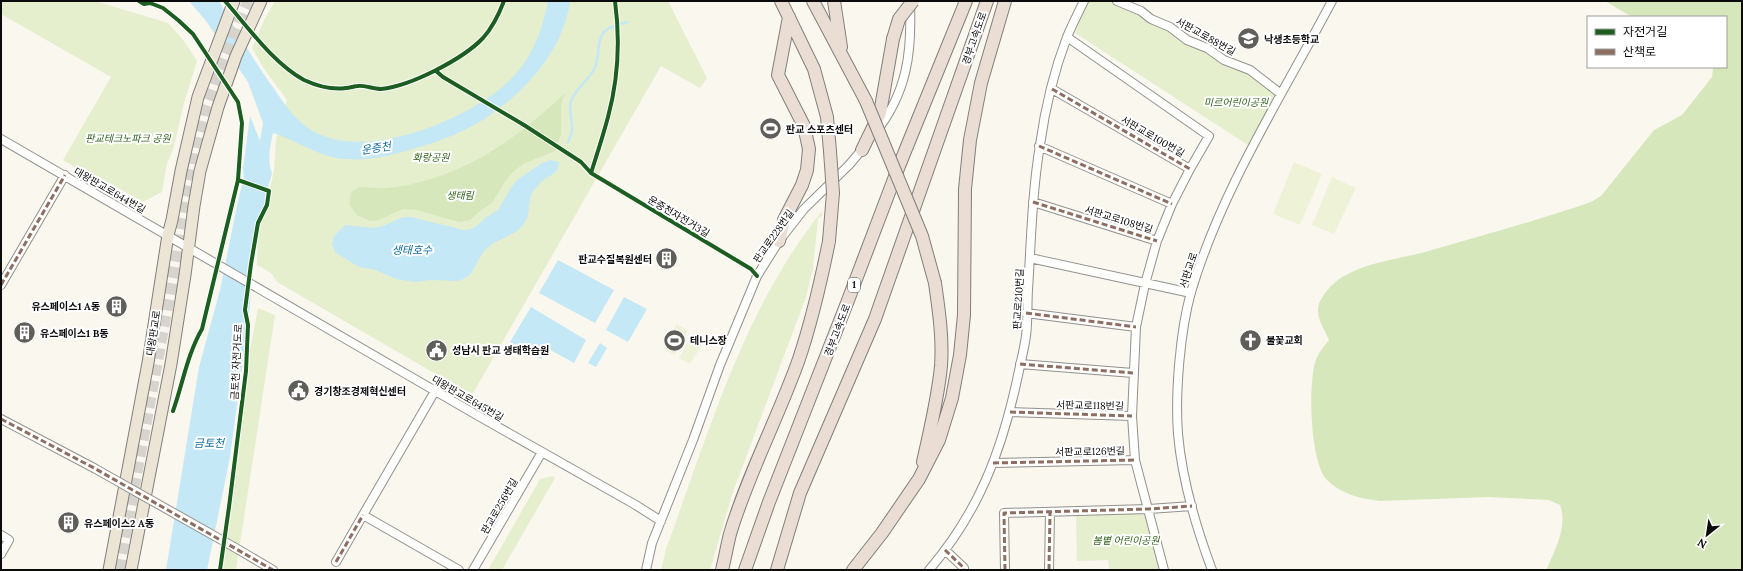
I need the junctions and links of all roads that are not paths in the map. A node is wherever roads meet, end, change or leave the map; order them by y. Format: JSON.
{"nodes":[{"id":1,"x":234,"y":1,"type":"edge"},
{"id":2,"x":781,"y":1,"type":"edge"},
{"id":3,"x":813,"y":1,"type":"edge"},
{"id":4,"x":834,"y":1,"type":"edge"},
{"id":5,"x":912,"y":1,"type":"edge"},
{"id":6,"x":966,"y":1,"type":"edge"},
{"id":7,"x":987,"y":1,"type":"edge"},
{"id":8,"x":1005,"y":1,"type":"edge"},
{"id":9,"x":1084,"y":1,"type":"edge"},
{"id":10,"x":1117,"y":1,"type":"edge"},
{"id":11,"x":1332,"y":1,"type":"edge"},
{"id":12,"x":260,"y":2,"type":"edge"},
{"id":13,"x":789,"y":17,"type":"junction"},
{"id":14,"x":1067,"y":37,"type":"junction"},
{"id":15,"x":843,"y":56,"type":"junction"},
{"id":16,"x":1052,"y":89,"type":"junction"},
{"id":17,"x":1281,"y":94,"type":"junction"},
{"id":18,"x":1,"y":139,"type":"edge"},
{"id":19,"x":1039,"y":146,"type":"junction"},
{"id":20,"x":862,"y":150,"type":"junction"},
{"id":21,"x":1190,"y":169,"type":"junction"},
{"id":22,"x":65,"y":175,"type":"junction"},
{"id":23,"x":1033,"y":202,"type":"junction"},
{"id":24,"x":1172,"y":204,"type":"junction"},
{"id":25,"x":168,"y":235,"type":"junction"},
{"id":26,"x":779,"y":241,"type":"junction"},
{"id":27,"x":1157,"y":241,"type":"junction"},
{"id":28,"x":189,"y":247,"type":"junction"},
{"id":29,"x":1030,"y":258,"type":"junction"},
{"id":30,"x":209,"y":259,"type":"joint"},
{"id":31,"x":1145,"y":284,"type":"junction"},
{"id":32,"x":1,"y":285,"type":"edge"},
{"id":33,"x":1191,"y":293,"type":"junction"},
{"id":34,"x":1026,"y":313,"type":"junction"},
{"id":35,"x":1136,"y":327,"type":"junction"},
{"id":36,"x":1020,"y":364,"type":"junction"},
{"id":37,"x":1133,"y":373,"type":"junction"},
{"id":38,"x":435,"y":391,"type":"junction"},
{"id":39,"x":1010,"y":412,"type":"junction"},
{"id":40,"x":1132,"y":416,"type":"junction"},
{"id":41,"x":1,"y":419,"type":"edge"},
{"id":42,"x":542,"y":452,"type":"junction"},
{"id":43,"x":1135,"y":460,"type":"junction"},
{"id":44,"x":993,"y":463,"type":"junction"},
{"id":45,"x":919,"y":479,"type":"junction"},
{"id":46,"x":1192,"y":506,"type":"junction"},
{"id":47,"x":1149,"y":510,"type":"junction"},
{"id":48,"x":1050,"y":512,"type":"junction"},
{"id":49,"x":363,"y":515,"type":"junction"},
{"id":50,"x":661,"y":521,"type":"junction"},
{"id":51,"x":1,"y":535,"type":"edge"},
{"id":52,"x":945,"y":550,"type":"junction"},
{"id":53,"x":1,"y":554,"type":"edge"},
{"id":54,"x":336,"y":562,"type":"dead end"},
{"id":55,"x":109,"y":570,"type":"edge"},
{"id":56,"x":131,"y":570,"type":"edge"},
{"id":57,"x":273,"y":570,"type":"edge"},
{"id":58,"x":459,"y":570,"type":"edge"},
{"id":59,"x":473,"y":570,"type":"edge"},
{"id":60,"x":646,"y":570,"type":"edge"},
{"id":61,"x":722,"y":570,"type":"edge"},
{"id":62,"x":745,"y":570,"type":"edge"},
{"id":63,"x":777,"y":570,"type":"edge"},
{"id":64,"x":853,"y":570,"type":"edge"},
{"id":65,"x":929,"y":570,"type":"edge"},
{"id":66,"x":964,"y":570,"type":"edge"},
{"id":67,"x":1005,"y":570,"type":"edge"},
{"id":68,"x":1049,"y":570,"type":"edge"},
{"id":69,"x":1164,"y":570,"type":"edge"},
{"id":70,"x":1212,"y":570,"type":"edge"}],
"edges":[{"from":1,"to":25,"type":"main road","name":"대왕판교로"},
{"from":2,"to":13,"type":"highway"},
{"from":3,"to":15,"type":"highway"},
{"from":4,"to":15,"type":"highway"},
{"from":5,"to":20,"type":"highway","bridge":true},
{"from":5,"to":20,"type":"street","name":"판교로228번길"},
{"from":6,"to":62,"type":"highway","name":"경부고속도로","number":"1"},
{"from":7,"to":63,"type":"highway","name":"경부고속도로"},
{"from":8,"to":45,"type":"highway"},
{"from":9,"to":14,"type":"street","name":"판교로210번길"},
{"from":10,"to":17,"type":"street","name":"서판교로88번길"},
{"from":11,"to":17,"type":"street","name":"서판교로"},
{"from":12,"to":28,"type":"main road"},
{"from":13,"to":26,"type":"highway"},
{"from":13,"to":61,"type":"highway","bridge":true},
{"from":14,"to":16,"type":"street","name":"판교로210번길"},
{"from":14,"to":21,"type":"street"},
{"from":15,"to":45,"type":"highway","bridge":true},
{"from":16,"to":19,"type":"street","name":"판교로210번길"},
{"from":16,"to":21,"type":"street","name":"서판교로100번길"},
{"from":17,"to":33,"type":"street","name":"서판교로"},
{"from":18,"to":22,"type":"street","name":"대왕판교로644번길"},
{"from":19,"to":23,"type":"street","name":"판교로210번길"},
{"from":19,"to":24,"type":"street"},
{"from":20,"to":26,"type":"street","name":"판교로228번길"},
{"from":21,"to":24,"type":"street","name":"서판교로100번길"},
{"from":22,"to":25,"type":"street","name":"대왕판교로644번길"},
{"from":22,"to":32,"type":"street"},
{"from":23,"to":27,"type":"street","name":"서판교로108번길"},
{"from":23,"to":29,"type":"street","name":"판교로210번길"},
{"from":24,"to":27,"type":"street","name":"서판교로100번길"},
{"from":25,"to":28,"type":"street","name":"대왕판교로644번길"},
{"from":25,"to":55,"type":"main road","name":"대왕판교로"},
{"from":26,"to":50,"type":"street","name":"판교로228번길"},
{"from":27,"to":31,"type":"street","name":"서판교로108번길"},
{"from":28,"to":30,"type":"street","name":"대왕판교로644번길"},
{"from":28,"to":56,"type":"main road"},
{"from":29,"to":31,"type":"street"},
{"from":29,"to":34,"type":"street","name":"판교로210번길"},
{"from":30,"to":38,"type":"street","name":"대왕판교로645번길"},
{"from":31,"to":33,"type":"street"},
{"from":31,"to":35,"type":"street","name":"서판교로108번길"},
{"from":33,"to":46,"type":"street","name":"서판교로"},
{"from":34,"to":35,"type":"street"},
{"from":34,"to":36,"type":"street","name":"판교로210번길"},
{"from":35,"to":37,"type":"street","name":"서판교로118번길"},
{"from":36,"to":37,"type":"street"},
{"from":36,"to":39,"type":"street","name":"판교로210번길"},
{"from":37,"to":40,"type":"street","name":"서판교로118번길"},
{"from":38,"to":42,"type":"street","name":"대왕판교로645번길"},
{"from":38,"to":49,"type":"street"},
{"from":39,"to":40,"type":"street","name":"서판교로118번길"},
{"from":39,"to":44,"type":"street","name":"판교로210번길"},
{"from":40,"to":43,"type":"street"},
{"from":41,"to":57,"type":"street","bridge":true},
{"from":42,"to":50,"type":"street","name":"대왕판교로645번길"},
{"from":42,"to":59,"type":"street","name":"판교로256번길"},
{"from":43,"to":44,"type":"street","name":"서판교로126번길"},
{"from":43,"to":47,"type":"street","name":"서판교로126번길"},
{"from":44,"to":52,"type":"street","name":"판교로210번길"},
{"from":45,"to":64,"type":"highway"},
{"from":46,"to":47,"type":"street"},
{"from":46,"to":70,"type":"street","name":"서판교로"},
{"from":47,"to":48,"type":"street"},
{"from":47,"to":69,"type":"street","name":"서판교로126번길"},
{"from":48,"to":67,"type":"street"},
{"from":48,"to":68,"type":"street"},
{"from":49,"to":54,"type":"street"},
{"from":49,"to":58,"type":"street"},
{"from":50,"to":60,"type":"street","name":"판교로228번길"},
{"from":51,"to":53,"type":"street"},
{"from":52,"to":65,"type":"street","name":"판교로210번길"},
{"from":52,"to":66,"type":"street"}]}
